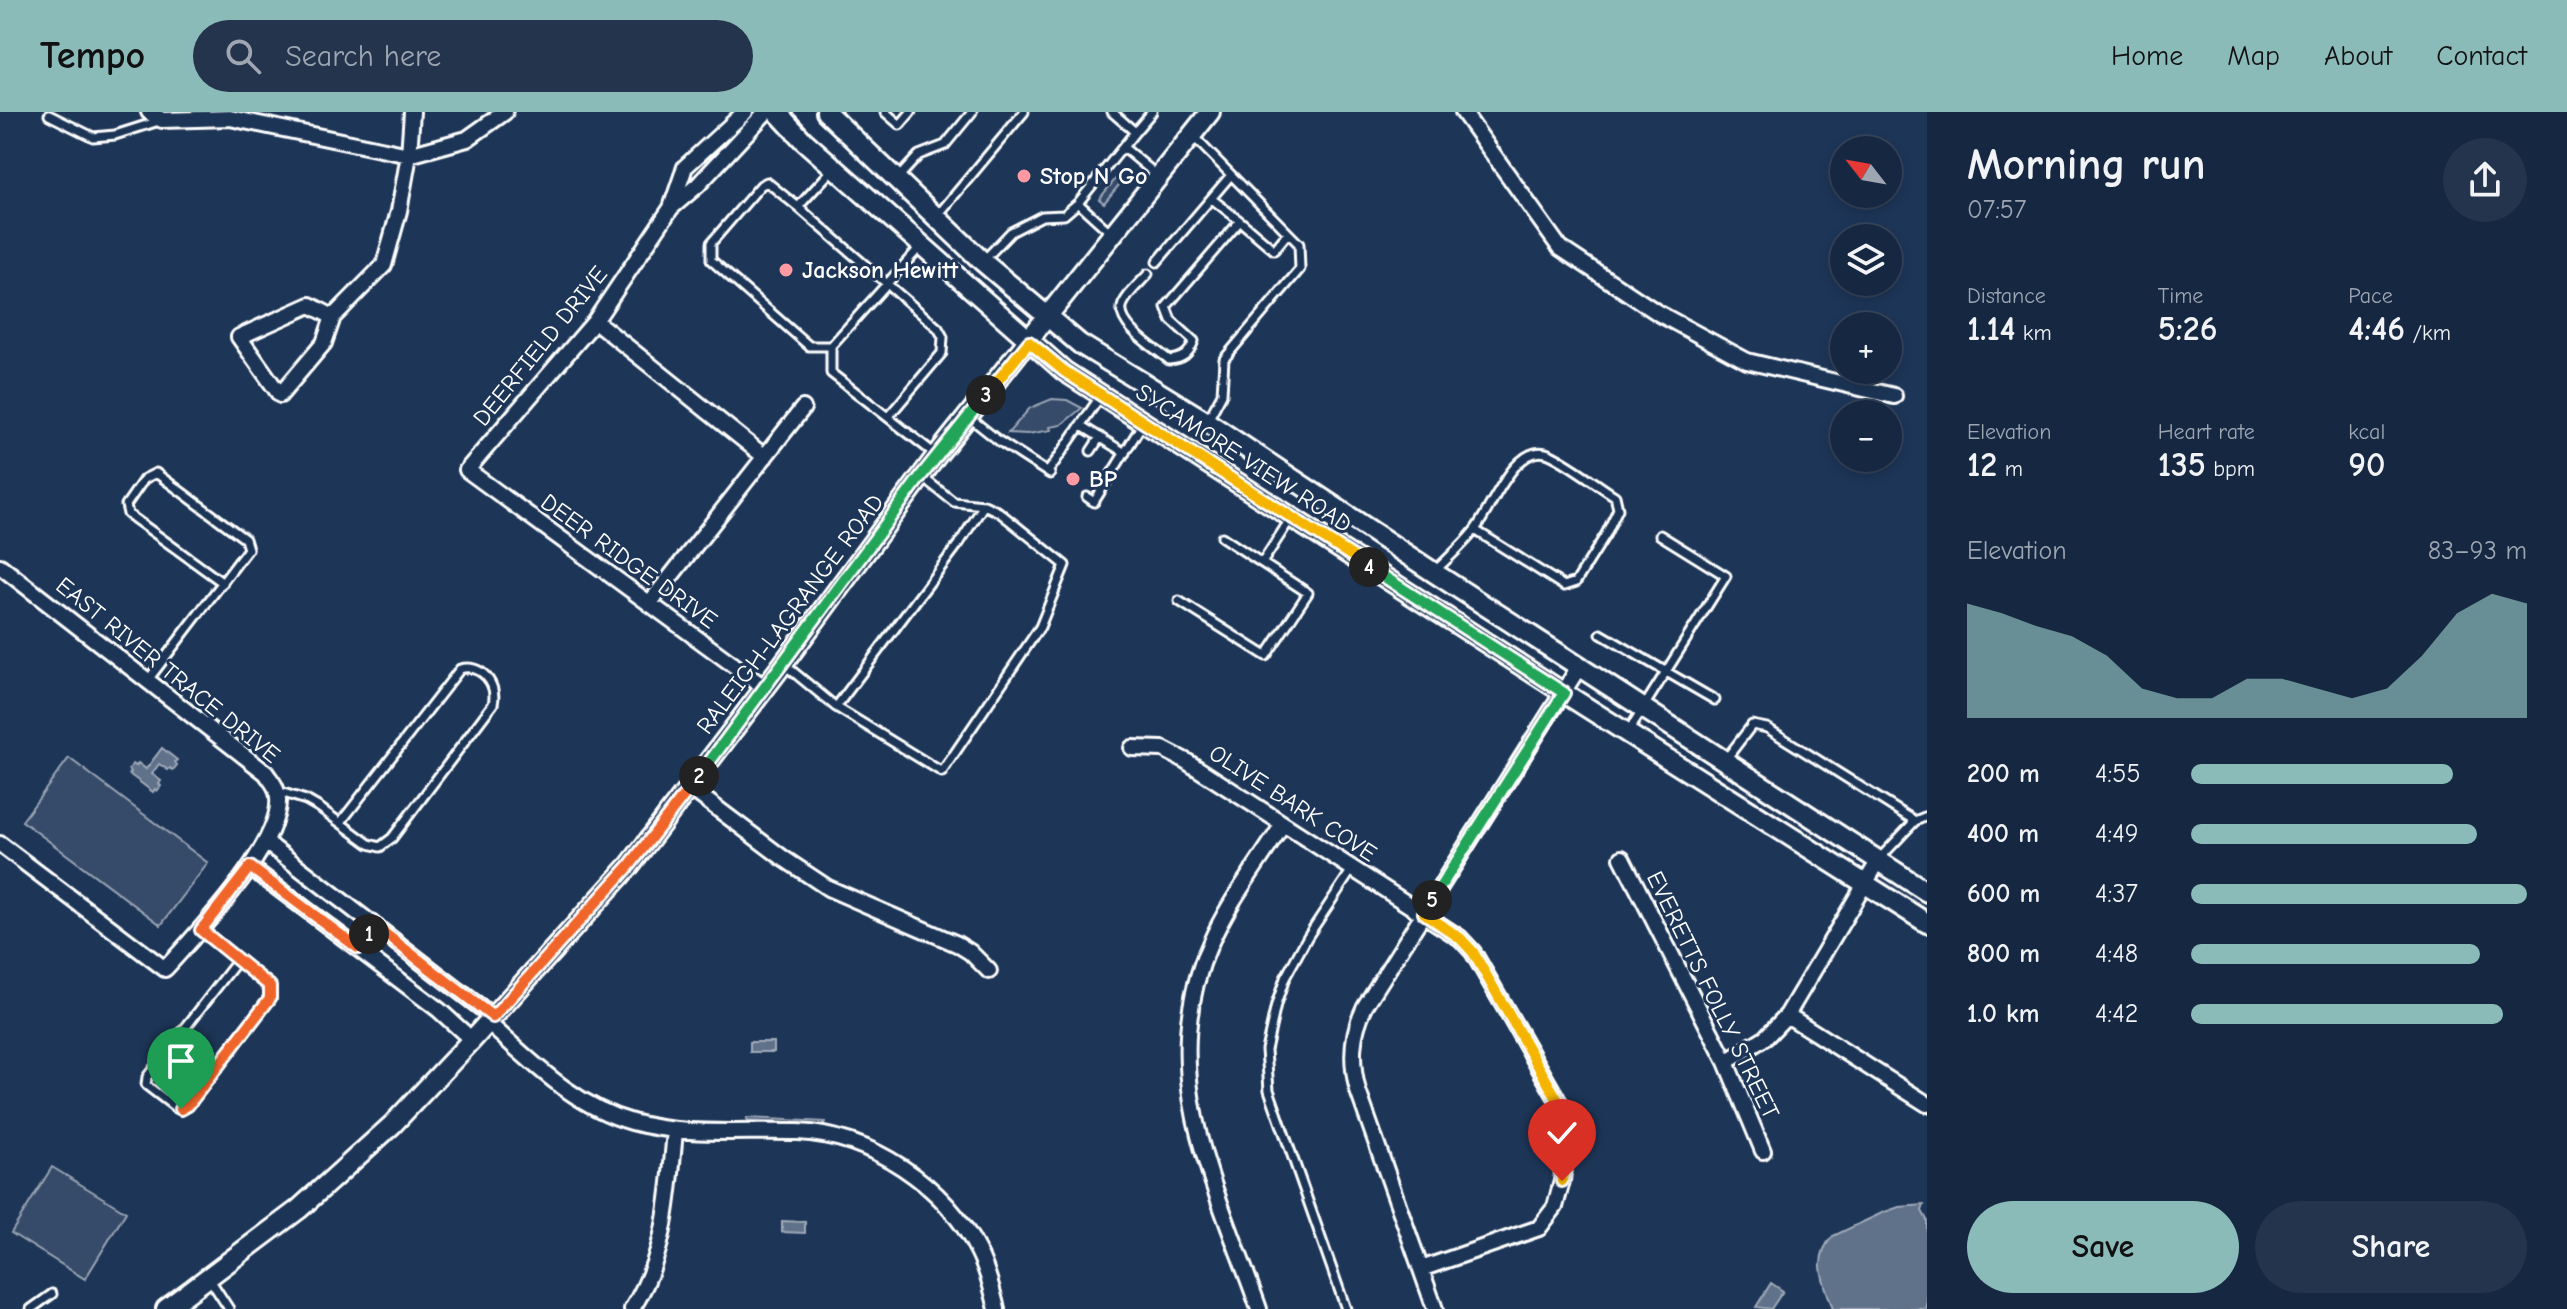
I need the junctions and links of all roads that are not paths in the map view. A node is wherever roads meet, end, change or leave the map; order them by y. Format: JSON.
{"nodes":[{"id":1,"x":412,"y":112,"type":"edge"},
{"id":2,"x":505,"y":112,"type":"edge"},
{"id":3,"x":745,"y":112,"type":"edge"},
{"id":4,"x":766,"y":112,"type":"edge"},
{"id":5,"x":777,"y":112,"type":"edge"},
{"id":6,"x":826,"y":112,"type":"edge"},
{"id":7,"x":885,"y":112,"type":"edge"},
{"id":8,"x":911,"y":112,"type":"edge"},
{"id":9,"x":972,"y":112,"type":"edge"},
{"id":10,"x":1024,"y":112,"type":"edge"},
{"id":11,"x":1112,"y":112,"type":"edge"},
{"id":12,"x":1152,"y":112,"type":"edge"},
{"id":13,"x":1210,"y":112,"type":"edge"},
{"id":14,"x":1463,"y":112,"type":"edge"},
{"id":15,"x":49,"y":115,"type":"dead end"},
{"id":16,"x":217,"y":115,"type":"edge"},
{"id":17,"x":155,"y":116,"type":"edge"},
{"id":18,"x":1135,"y":132,"type":"junction"},
{"id":19,"x":1192,"y":135,"type":"junction"},
{"id":20,"x":856,"y":142,"type":"junction"},
{"id":21,"x":1123,"y":147,"type":"junction"},
{"id":22,"x":409,"y":155,"type":"junction"},
{"id":23,"x":834,"y":167,"type":"junction"},
{"id":24,"x":1231,"y":175,"type":"junction"},
{"id":25,"x":1160,"y":178,"type":"junction"},
{"id":26,"x":897,"y":179,"type":"junction"},
{"id":27,"x":1212,"y":199,"type":"junction"},
{"id":28,"x":1078,"y":203,"type":"junction"},
{"id":29,"x":798,"y":207,"type":"junction"},
{"id":30,"x":671,"y":208,"type":"junction"},
{"id":31,"x":939,"y":220,"type":"junction"},
{"id":32,"x":1240,"y":221,"type":"junction"},
{"id":33,"x":1288,"y":233,"type":"junction"},
{"id":34,"x":1113,"y":235,"type":"junction"},
{"id":35,"x":922,"y":245,"type":"junction"},
{"id":36,"x":983,"y":262,"type":"junction"},
{"id":37,"x":1157,"y":262,"type":"dead end"},
{"id":38,"x":1148,"y":274,"type":"dead end"},
{"id":39,"x":886,"y":283,"type":"junction"},
{"id":40,"x":333,"y":317,"type":"junction"},
{"id":41,"x":1049,"y":317,"type":"junction"},
{"id":42,"x":595,"y":321,"type":"junction"},
{"id":43,"x":1029,"y":342,"type":"junction"},
{"id":44,"x":831,"y":346,"type":"junction"},
{"id":45,"x":1102,"y":395,"type":"junction"},
{"id":46,"x":1894,"y":396,"type":"dead end"},
{"id":47,"x":803,"y":408,"type":"dead end"},
{"id":48,"x":969,"y":416,"type":"junction"},
{"id":49,"x":888,"y":417,"type":"junction"},
{"id":50,"x":1144,"y":422,"type":"junction"},
{"id":51,"x":1207,"y":422,"type":"junction"},
{"id":52,"x":1080,"y":425,"type":"junction"},
{"id":53,"x":1100,"y":437,"type":"junction"},
{"id":54,"x":1091,"y":451,"type":"dead end"},
{"id":55,"x":1125,"y":453,"type":"junction"},
{"id":56,"x":937,"y":455,"type":"junction"},
{"id":57,"x":765,"y":457,"type":"junction"},
{"id":58,"x":467,"y":470,"type":"joint"},
{"id":59,"x":921,"y":476,"type":"junction"},
{"id":60,"x":1087,"y":497,"type":"dead end"},
{"id":61,"x":984,"y":505,"type":"junction"},
{"id":62,"x":1292,"y":516,"type":"junction"},
{"id":63,"x":1475,"y":530,"type":"junction"},
{"id":64,"x":1660,"y":535,"type":"dead end"},
{"id":65,"x":1222,"y":537,"type":"dead end"},
{"id":66,"x":1262,"y":563,"type":"junction"},
{"id":67,"x":0,"y":566,"type":"edge"},
{"id":68,"x":1433,"y":572,"type":"junction"},
{"id":69,"x":223,"y":583,"type":"junction"},
{"id":70,"x":1179,"y":601,"type":"dead end"},
{"id":71,"x":649,"y":604,"type":"junction"},
{"id":72,"x":1601,"y":634,"type":"dead end"},
{"id":73,"x":783,"y":664,"type":"junction"},
{"id":74,"x":1579,"y":667,"type":"junction"},
{"id":75,"x":1667,"y":671,"type":"junction"},
{"id":76,"x":148,"y":680,"type":"junction"},
{"id":77,"x":765,"y":688,"type":"junction"},
{"id":78,"x":1564,"y":693,"type":"junction"},
{"id":79,"x":1715,"y":700,"type":"dead end"},
{"id":80,"x":836,"y":707,"type":"junction"},
{"id":81,"x":1643,"y":708,"type":"junction"},
{"id":82,"x":1628,"y":732,"type":"junction"},
{"id":83,"x":1132,"y":748,"type":"dead end"},
{"id":84,"x":1725,"y":761,"type":"junction"},
{"id":85,"x":690,"y":788,"type":"junction"},
{"id":86,"x":277,"y":791,"type":"junction"},
{"id":87,"x":1927,"y":816,"type":"edge"},
{"id":88,"x":1915,"y":821,"type":"junction"},
{"id":89,"x":341,"y":822,"type":"junction"},
{"id":90,"x":1283,"y":824,"type":"junction"},
{"id":91,"x":267,"y":843,"type":"junction"},
{"id":92,"x":0,"y":844,"type":"edge"},
{"id":93,"x":1622,"y":858,"type":"dead end"},
{"id":94,"x":1879,"y":860,"type":"junction"},
{"id":95,"x":250,"y":867,"type":"junction"},
{"id":96,"x":1353,"y":868,"type":"junction"},
{"id":97,"x":1867,"y":884,"type":"junction"},
{"id":98,"x":1927,"y":892,"type":"edge"},
{"id":99,"x":1424,"y":913,"type":"junction"},
{"id":100,"x":1927,"y":923,"type":"edge"},
{"id":101,"x":375,"y":926,"type":"junction"},
{"id":102,"x":201,"y":930,"type":"junction"},
{"id":103,"x":358,"y":948,"type":"junction"},
{"id":104,"x":238,"y":960,"type":"junction"},
{"id":105,"x":989,"y":971,"type":"dead end"},
{"id":106,"x":1787,"y":1015,"type":"junction"},
{"id":107,"x":490,"y":1020,"type":"junction"},
{"id":108,"x":472,"y":1040,"type":"junction"},
{"id":109,"x":1726,"y":1062,"type":"junction"},
{"id":110,"x":1927,"y":1104,"type":"edge"},
{"id":111,"x":675,"y":1131,"type":"junction"},
{"id":112,"x":1763,"y":1151,"type":"dead end"},
{"id":113,"x":1421,"y":1269,"type":"junction"},
{"id":114,"x":209,"y":1278,"type":"junction"},
{"id":115,"x":52,"y":1294,"type":"dead end"},
{"id":116,"x":31,"y":1309,"type":"edge"},
{"id":117,"x":166,"y":1309,"type":"edge"},
{"id":118,"x":229,"y":1309,"type":"edge"},
{"id":119,"x":632,"y":1309,"type":"edge"},
{"id":120,"x":997,"y":1309,"type":"edge"},
{"id":121,"x":1259,"y":1309,"type":"edge"},
{"id":122,"x":1346,"y":1309,"type":"edge"},
{"id":123,"x":1435,"y":1309,"type":"edge"}],
"edges":[{"from":1,"to":22,"type":"street"},
{"from":2,"to":22,"type":"street"},
{"from":3,"to":30,"type":"street","name":"DEERFIELD DRIVE"},
{"from":4,"to":30,"type":"street","name":"DEERFIELD DRIVE"},
{"from":5,"to":23,"type":"main road","name":"SYCAMORE VIEW ROAD"},
{"from":6,"to":20,"type":"main road","name":"SYCAMORE VIEW ROAD"},
{"from":7,"to":8,"type":"lane"},
{"from":9,"to":26,"type":"lane"},
{"from":10,"to":31,"type":"lane"},
{"from":11,"to":18,"type":"lane"},
{"from":12,"to":18,"type":"lane"},
{"from":13,"to":19,"type":"main road","name":"RALEIGH-LAGRANGE ROAD"},
{"from":14,"to":46,"type":"street"},
{"from":15,"to":17,"type":"lane"},
{"from":16,"to":17,"type":"street"},
{"from":16,"to":22,"type":"street"},
{"from":18,"to":21,"type":"lane"},
{"from":19,"to":24,"type":"lane"},
{"from":19,"to":25,"type":"main road","name":"RALEIGH-LAGRANGE ROAD"},
{"from":20,"to":23,"type":"main road"},
{"from":20,"to":26,"type":"main road","name":"SYCAMORE VIEW ROAD"},
{"from":21,"to":25,"type":"lane"},
{"from":21,"to":28,"type":"lane"},
{"from":22,"to":40,"type":"street"},
{"from":23,"to":29,"type":"lane"},
{"from":23,"to":35,"type":"main road","name":"SYCAMORE VIEW ROAD"},
{"from":24,"to":27,"type":"lane"},
{"from":24,"to":33,"type":"lane"},
{"from":25,"to":34,"type":"main road","name":"RALEIGH-LAGRANGE ROAD"},
{"from":26,"to":31,"type":"main road","name":"SYCAMORE VIEW ROAD"},
{"from":27,"to":32,"type":"lane"},
{"from":27,"to":37,"type":"lane"},
{"from":28,"to":34,"type":"lane"},
{"from":28,"to":36,"type":"lane"},
{"from":29,"to":39,"type":"lane"},
{"from":29,"to":44,"type":"lane"},
{"from":30,"to":42,"type":"street","name":"DEERFIELD DRIVE"},
{"from":31,"to":35,"type":"main road"},
{"from":31,"to":36,"type":"main road","name":"SYCAMORE VIEW ROAD"},
{"from":32,"to":33,"type":"lane"},
{"from":32,"to":38,"type":"lane"},
{"from":33,"to":51,"type":"lane"},
{"from":34,"to":41,"type":"main road","name":"RALEIGH-LAGRANGE ROAD"},
{"from":35,"to":39,"type":"lane"},
{"from":35,"to":43,"type":"main road","name":"SYCAMORE VIEW ROAD"},
{"from":36,"to":41,"type":"main road","name":"SYCAMORE VIEW ROAD"},
{"from":39,"to":44,"type":"lane"},
{"from":39,"to":49,"type":"lane"},
{"from":40,"to":40,"type":"street"},
{"from":41,"to":43,"type":"main road","name":"RALEIGH-LAGRANGE ROAD"},
{"from":41,"to":51,"type":"main road","name":"SYCAMORE VIEW ROAD"},
{"from":42,"to":57,"type":"street"},
{"from":42,"to":58,"type":"street","name":"DEERFIELD DRIVE"},
{"from":43,"to":45,"type":"main road","name":"SYCAMORE VIEW ROAD"},
{"from":43,"to":48,"type":"main road","name":"RALEIGH-LAGRANGE ROAD"},
{"from":44,"to":49,"type":"lane"},
{"from":45,"to":50,"type":"main road","name":"SYCAMORE VIEW ROAD"},
{"from":45,"to":52,"type":"lane"},
{"from":47,"to":57,"type":"street"},
{"from":48,"to":52,"type":"lane"},
{"from":48,"to":56,"type":"main road","name":"RALEIGH-LAGRANGE ROAD"},
{"from":49,"to":56,"type":"lane"},
{"from":50,"to":55,"type":"lane"},
{"from":50,"to":62,"type":"main road","name":"SYCAMORE VIEW ROAD"},
{"from":51,"to":68,"type":"main road","name":"SYCAMORE VIEW ROAD"},
{"from":52,"to":53,"type":"lane"},
{"from":53,"to":54,"type":"lane"},
{"from":53,"to":55,"type":"lane"},
{"from":55,"to":60,"type":"lane"},
{"from":56,"to":59,"type":"main road","name":"RALEIGH-LAGRANGE ROAD"},
{"from":57,"to":71,"type":"street"},
{"from":58,"to":71,"type":"street","name":"DEER RIDGE DRIVE"},
{"from":59,"to":61,"type":"lane"},
{"from":59,"to":73,"type":"main road","name":"RALEIGH-LAGRANGE ROAD"},
{"from":61,"to":80,"type":"lane"},
{"from":61,"to":80,"type":"lane"},
{"from":62,"to":66,"type":"lane"},
{"from":62,"to":78,"type":"main road","name":"SYCAMORE VIEW ROAD"},
{"from":63,"to":63,"type":"lane"},
{"from":63,"to":68,"type":"lane"},
{"from":64,"to":75,"type":"lane"},
{"from":65,"to":66,"type":"lane"},
{"from":66,"to":70,"type":"lane"},
{"from":67,"to":76,"type":"street","name":"EAST RIVER TRACE DRIVE"},
{"from":68,"to":74,"type":"main road","name":"SYCAMORE VIEW ROAD"},
{"from":69,"to":69,"type":"lane"},
{"from":69,"to":76,"type":"lane"},
{"from":71,"to":77,"type":"street","name":"DEER RIDGE DRIVE"},
{"from":72,"to":75,"type":"lane"},
{"from":73,"to":77,"type":"main road","name":"RALEIGH-LAGRANGE ROAD"},
{"from":73,"to":80,"type":"lane"},
{"from":74,"to":78,"type":"street"},
{"from":74,"to":81,"type":"main road","name":"SYCAMORE VIEW ROAD"},
{"from":75,"to":79,"type":"lane"},
{"from":75,"to":81,"type":"lane"},
{"from":76,"to":86,"type":"street","name":"EAST RIVER TRACE DRIVE"},
{"from":77,"to":85,"type":"main road","name":"RALEIGH-LAGRANGE ROAD"},
{"from":78,"to":82,"type":"main road","name":"SYCAMORE VIEW ROAD"},
{"from":78,"to":99,"type":"street"},
{"from":81,"to":82,"type":"lane"},
{"from":81,"to":84,"type":"main road","name":"SYCAMORE VIEW ROAD"},
{"from":82,"to":97,"type":"main road","name":"SYCAMORE VIEW ROAD"},
{"from":83,"to":90,"type":"street","name":"OLIVE BARK COVE"},
{"from":84,"to":88,"type":"lane"},
{"from":84,"to":94,"type":"main road","name":"SYCAMORE VIEW ROAD"},
{"from":85,"to":105,"type":"street"},
{"from":85,"to":107,"type":"main road","name":"RALEIGH-LAGRANGE ROAD"},
{"from":86,"to":89,"type":"lane"},
{"from":86,"to":91,"type":"street","name":"EAST RIVER TRACE DRIVE"},
{"from":87,"to":88,"type":"lane"},
{"from":88,"to":94,"type":"lane"},
{"from":89,"to":89,"type":"lane"},
{"from":90,"to":96,"type":"street","name":"OLIVE BARK COVE"},
{"from":90,"to":121,"type":"street"},
{"from":91,"to":95,"type":"street","name":"EAST RIVER TRACE DRIVE"},
{"from":91,"to":101,"type":"street"},
{"from":92,"to":102,"type":"street","name":"EAST RIVER TRACE DRIVE"},
{"from":93,"to":109,"type":"street","name":"EVERETTS FOLLY STREET"},
{"from":94,"to":97,"type":"street"},
{"from":94,"to":98,"type":"main road","name":"SYCAMORE VIEW ROAD"},
{"from":95,"to":102,"type":"street","name":"EAST RIVER TRACE DRIVE"},
{"from":95,"to":103,"type":"street"},
{"from":96,"to":99,"type":"street","name":"OLIVE BARK COVE"},
{"from":96,"to":122,"type":"lane"},
{"from":97,"to":100,"type":"main road","name":"SYCAMORE VIEW ROAD"},
{"from":97,"to":106,"type":"street"},
{"from":99,"to":113,"type":"street"},
{"from":99,"to":113,"type":"street","name":"OLIVE BARK COVE"},
{"from":101,"to":103,"type":"street"},
{"from":101,"to":107,"type":"street"},
{"from":102,"to":104,"type":"lane"},
{"from":103,"to":108,"type":"street"},
{"from":104,"to":104,"type":"lane"},
{"from":106,"to":109,"type":"street"},
{"from":106,"to":110,"type":"street"},
{"from":107,"to":108,"type":"main road","name":"RALEIGH-LAGRANGE ROAD"},
{"from":107,"to":111,"type":"street"},
{"from":108,"to":114,"type":"main road","name":"RALEIGH-LAGRANGE ROAD"},
{"from":109,"to":112,"type":"street","name":"EVERETTS FOLLY STREET"},
{"from":111,"to":119,"type":"street"},
{"from":111,"to":120,"type":"street"},
{"from":113,"to":123,"type":"street"},
{"from":114,"to":117,"type":"main road","name":"RALEIGH-LAGRANGE ROAD"},
{"from":114,"to":118,"type":"lane"},
{"from":115,"to":116,"type":"lane"}]}
